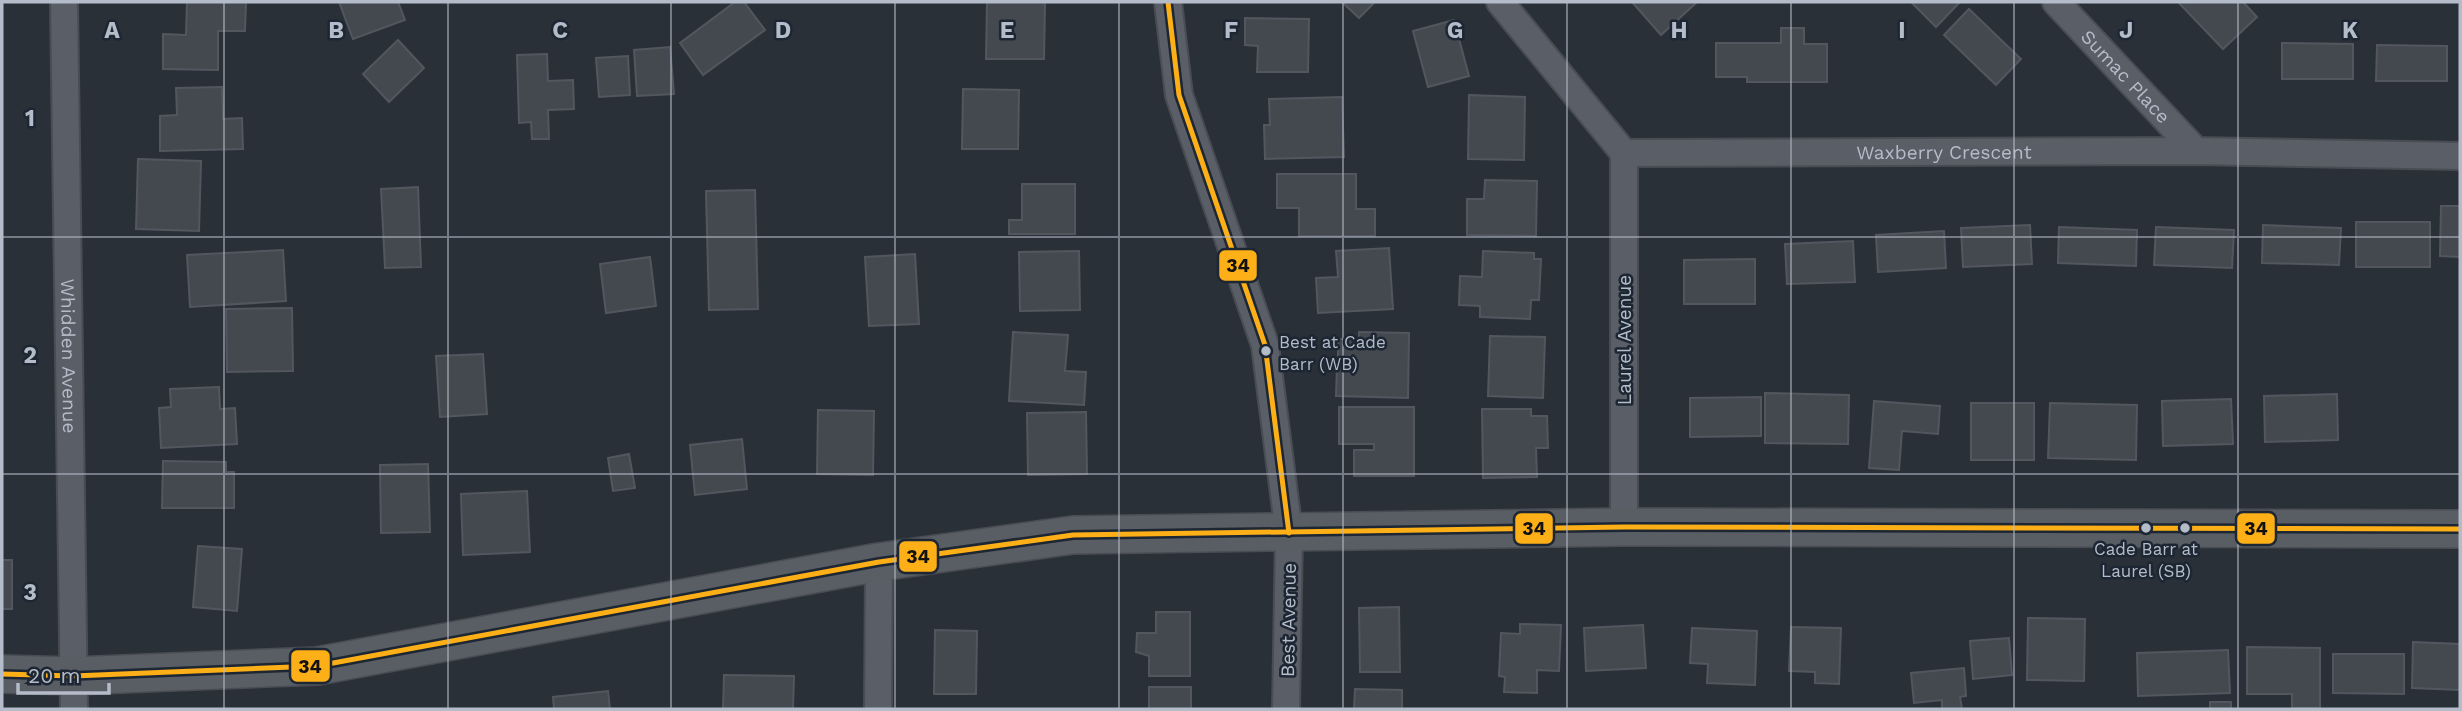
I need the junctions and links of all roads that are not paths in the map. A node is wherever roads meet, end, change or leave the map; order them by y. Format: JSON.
{"nodes":[{"id":1,"x":64,"y":2,"type":"edge"},
{"id":2,"x":1168,"y":2,"type":"edge"},
{"id":3,"x":1500,"y":2,"type":"edge"},
{"id":4,"x":2056,"y":2,"type":"edge"},
{"id":5,"x":2196,"y":151,"type":"junction"},
{"id":6,"x":1624,"y":153,"type":"junction"},
{"id":7,"x":2460,"y":156,"type":"edge"},
{"id":8,"x":1624,"y":527,"type":"junction"},
{"id":9,"x":2460,"y":529,"type":"edge"},
{"id":10,"x":1289,"y":533,"type":"junction"},
{"id":11,"x":879,"y":562,"type":"junction"},
{"id":12,"x":2,"y":674,"type":"edge"},
{"id":13,"x":74,"y":693,"type":"edge"},
{"id":14,"x":878,"y":709,"type":"edge"},
{"id":15,"x":1286,"y":709,"type":"edge"}],
"edges":[{"from":1,"to":13,"type":"street","name":"Whidden Avenue"},
{"from":2,"to":10,"type":"street","name":"Best Avenue"},
{"from":3,"to":6,"type":"street"},
{"from":4,"to":5,"type":"street","name":"Sumac Place"},
{"from":5,"to":6,"type":"street","name":"Waxberry Crescent"},
{"from":5,"to":7,"type":"street","name":"Waxberry Crescent"},
{"from":6,"to":8,"type":"street","name":"Laurel Avenue"},
{"from":8,"to":9,"type":"street"},
{"from":8,"to":10,"type":"street"},
{"from":10,"to":11,"type":"street"},
{"from":10,"to":15,"type":"street","name":"Best Avenue"},
{"from":11,"to":13,"type":"street"},
{"from":11,"to":14,"type":"street"},
{"from":12,"to":13,"type":"street"}]}
